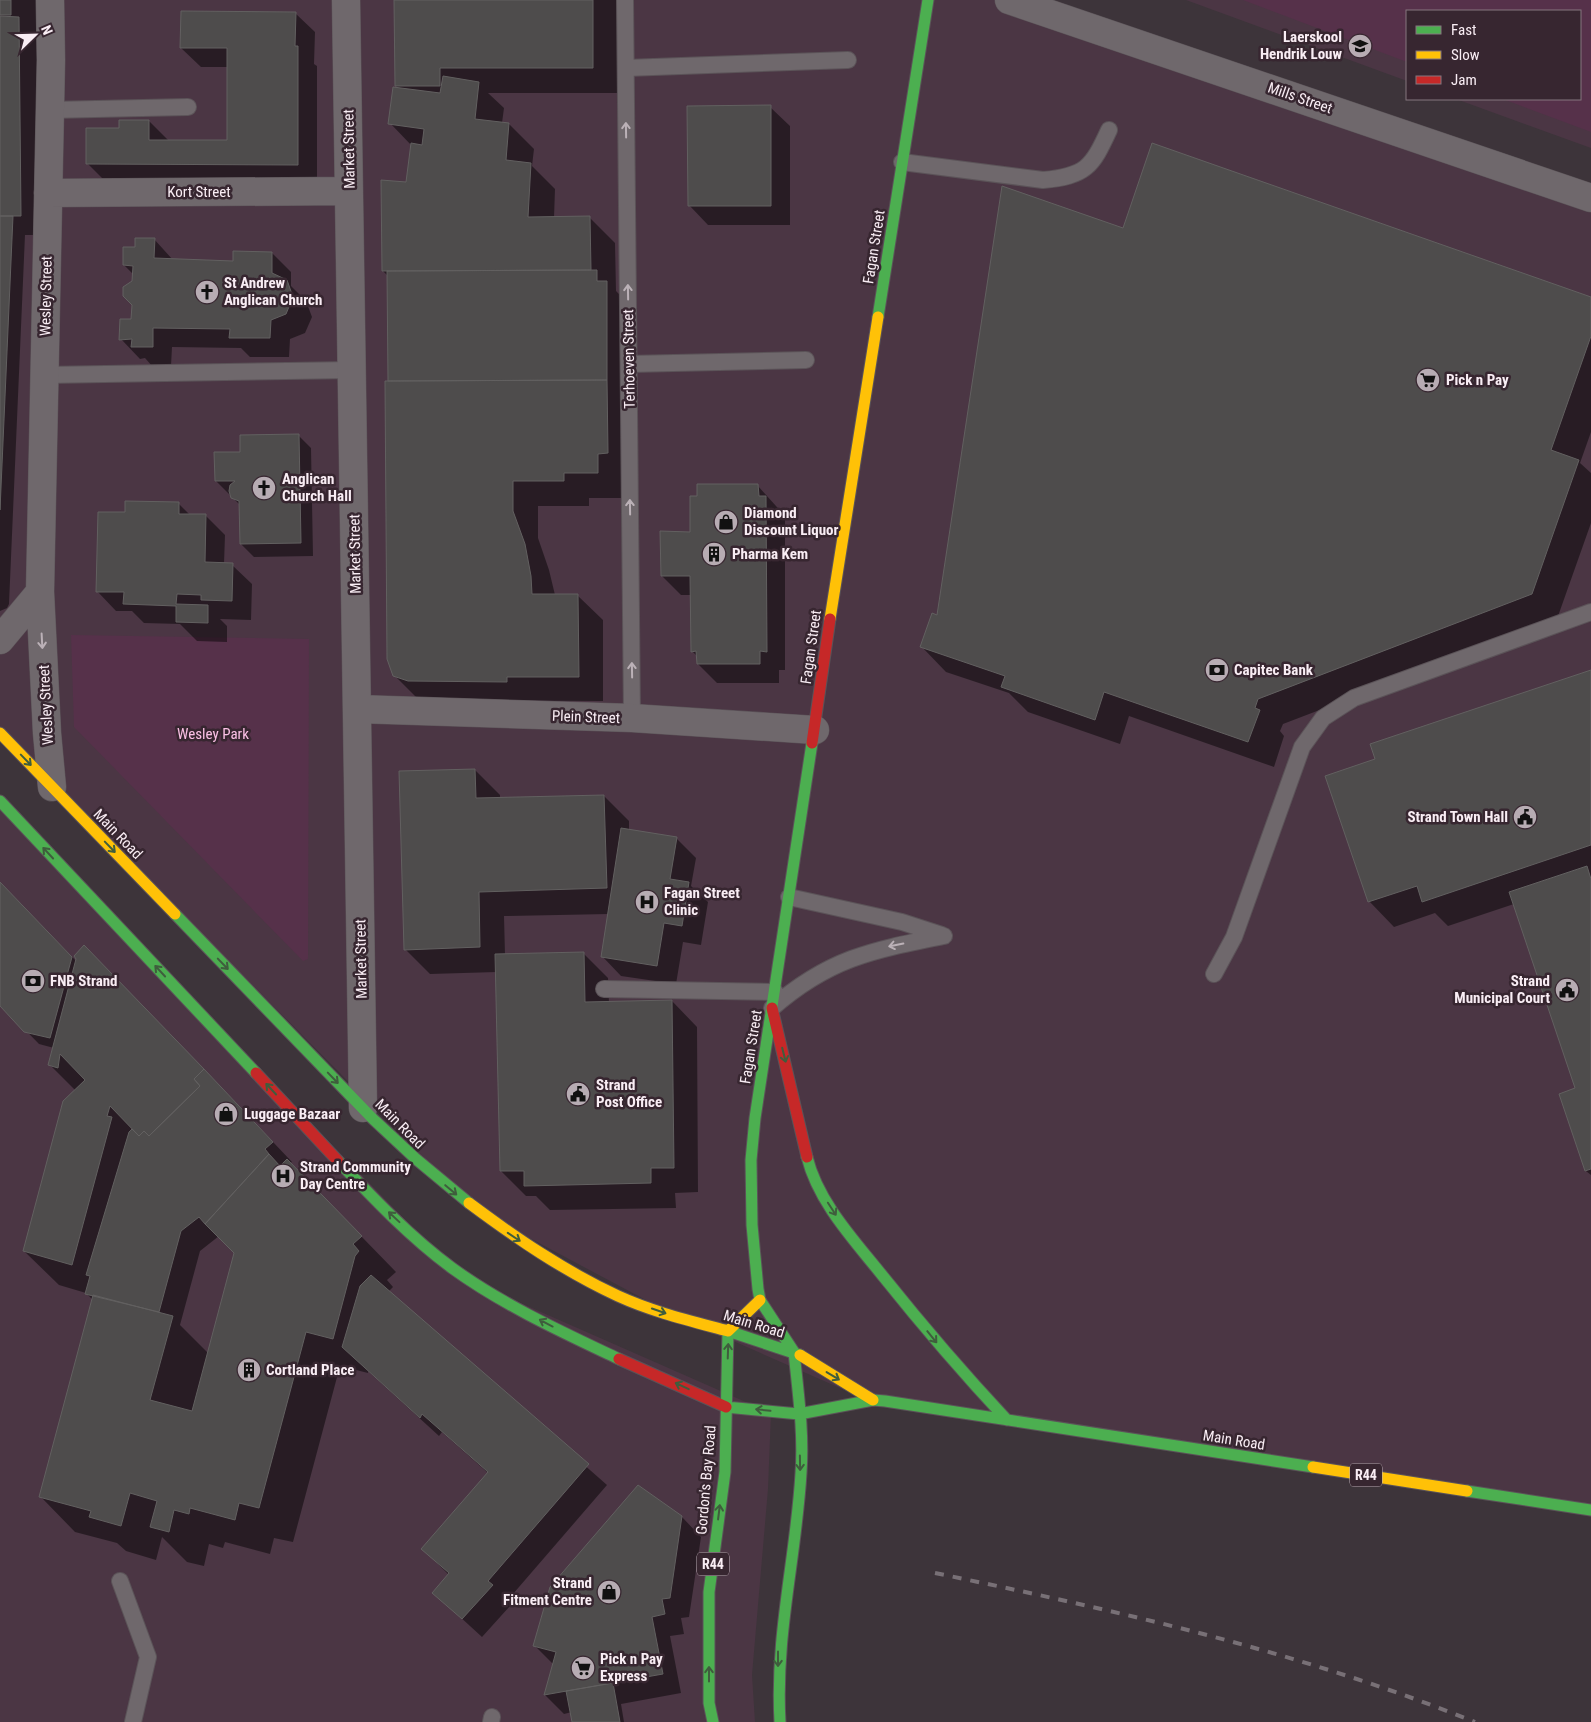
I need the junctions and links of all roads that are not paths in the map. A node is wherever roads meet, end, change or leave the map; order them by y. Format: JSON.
{"nodes":[{"id":1,"x":50,"y":0,"type":"edge"},
{"id":2,"x":346,"y":0,"type":"edge"},
{"id":3,"x":625,"y":0,"type":"edge"},
{"id":4,"x":928,"y":0,"type":"edge"},
{"id":5,"x":1009,"y":0,"type":"edge"},
{"id":6,"x":848,"y":60,"type":"dead end"},
{"id":7,"x":626,"y":68,"type":"junction"},
{"id":8,"x":188,"y":107,"type":"dead end"},
{"id":9,"x":50,"y":110,"type":"junction"},
{"id":10,"x":1109,"y":130,"type":"dead end"},
{"id":11,"x":902,"y":162,"type":"junction"},
{"id":12,"x":349,"y":191,"type":"junction"},
{"id":13,"x":48,"y":192,"type":"junction"},
{"id":14,"x":1591,"y":198,"type":"edge"},
{"id":15,"x":806,"y":360,"type":"dead end"},
{"id":16,"x":629,"y":364,"type":"junction"},
{"id":17,"x":352,"y":370,"type":"junction"},
{"id":18,"x":45,"y":375,"type":"junction"},
{"id":19,"x":40,"y":592,"type":"junction"},
{"id":20,"x":1591,"y":612,"type":"edge"},
{"id":21,"x":0,"y":640,"type":"edge"},
{"id":22,"x":357,"y":709,"type":"junction"},
{"id":23,"x":632,"y":718,"type":"junction"},
{"id":24,"x":815,"y":730,"type":"junction"},
{"id":25,"x":0,"y":733,"type":"edge"},
{"id":26,"x":52,"y":787,"type":"junction"},
{"id":27,"x":0,"y":801,"type":"edge"},
{"id":28,"x":789,"y":897,"type":"junction"},
{"id":29,"x":1214,"y":974,"type":"dead end"},
{"id":30,"x":604,"y":989,"type":"dead end"},
{"id":31,"x":774,"y":1000,"type":"junction"},
{"id":32,"x":363,"y":1108,"type":"junction"},
{"id":33,"x":760,"y":1300,"type":"junction"},
{"id":34,"x":728,"y":1331,"type":"junction"},
{"id":35,"x":794,"y":1352,"type":"junction"},
{"id":36,"x":873,"y":1400,"type":"junction"},
{"id":37,"x":726,"y":1407,"type":"junction"},
{"id":38,"x":799,"y":1414,"type":"junction"},
{"id":39,"x":1007,"y":1420,"type":"junction"},
{"id":40,"x":1591,"y":1510,"type":"edge"},
{"id":41,"x":120,"y":1581,"type":"dead end"},
{"id":42,"x":133,"y":1722,"type":"edge"},
{"id":43,"x":713,"y":1722,"type":"edge"},
{"id":44,"x":780,"y":1722,"type":"edge"}],
"edges":[{"from":1,"to":9,"type":"street","name":"Wesley Street"},
{"from":2,"to":12,"type":"street","name":"Market Street"},
{"from":3,"to":7,"type":"lane","name":"Terhoeven Street"},
{"from":4,"to":11,"type":"main road","name":"Fagan Street"},
{"from":5,"to":14,"type":"street","name":"Mills Street"},
{"from":6,"to":7,"type":"lane"},
{"from":16,"to":7,"type":"lane","name":"Terhoeven Street","one_way":true},
{"from":8,"to":9,"type":"lane"},
{"from":9,"to":13,"type":"street","name":"Wesley Street"},
{"from":10,"to":11,"type":"lane"},
{"from":11,"to":24,"type":"main road","name":"Fagan Street"},
{"from":12,"to":13,"type":"street","name":"Kort Street"},
{"from":12,"to":17,"type":"street","name":"Market Street"},
{"from":13,"to":18,"type":"street","name":"Wesley Street"},
{"from":15,"to":16,"type":"lane"},
{"from":23,"to":16,"type":"lane","name":"Terhoeven Street","one_way":true},
{"from":17,"to":18,"type":"lane"},
{"from":17,"to":22,"type":"street","name":"Market Street"},
{"from":18,"to":19,"type":"street","name":"Wesley Street"},
{"from":19,"to":21,"type":"street"},
{"from":19,"to":26,"type":"street","name":"Wesley Street","one_way":true},
{"from":20,"to":29,"type":"lane"},
{"from":22,"to":23,"type":"street","name":"Plein Street"},
{"from":22,"to":32,"type":"street","name":"Market Street"},
{"from":23,"to":24,"type":"street","name":"Plein Street"},
{"from":24,"to":28,"type":"main road","name":"Fagan Street"},
{"from":25,"to":26,"type":"main road","name":"Main Road","one_way":true},
{"from":26,"to":32,"type":"main road","name":"Main Road","one_way":true},
{"from":37,"to":27,"type":"main road","name":"Main Road","one_way":true},
{"from":28,"to":31,"type":"main road","name":"Fagan Street"},
{"from":28,"to":31,"type":"lane","one_way":true},
{"from":30,"to":31,"type":"lane"},
{"from":31,"to":33,"type":"main road","name":"Fagan Street"},
{"from":31,"to":39,"type":"main road","one_way":true},
{"from":32,"to":34,"type":"main road","name":"Main Road","one_way":true},
{"from":33,"to":34,"type":"main road"},
{"from":33,"to":35,"type":"main road","name":"Fagan Street"},
{"from":34,"to":35,"type":"main road","name":"Main Road","number":"R44"},
{"from":37,"to":34,"type":"main road","name":"Gordon's Bay Road","number":"R44","one_way":true},
{"from":35,"to":36,"type":"main road","name":"Main Road","number":"R44","one_way":true},
{"from":35,"to":38,"type":"main road"},
{"from":36,"to":38,"type":"main road","name":"Main Road","number":"R44"},
{"from":36,"to":39,"type":"main road","name":"Main Road","number":"R44"},
{"from":38,"to":37,"type":"main road","name":"Main Road","number":"R44","one_way":true},
{"from":43,"to":37,"type":"main road","name":"Gordon's Bay Road","number":"R44","one_way":true},
{"from":38,"to":44,"type":"main road","one_way":true},
{"from":39,"to":40,"type":"main road","name":"Main Road","number":"R44"},
{"from":41,"to":42,"type":"lane"}]}
